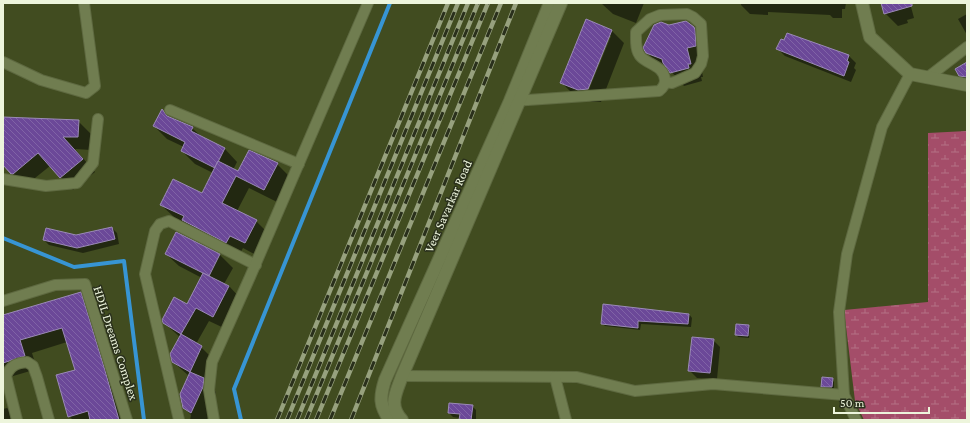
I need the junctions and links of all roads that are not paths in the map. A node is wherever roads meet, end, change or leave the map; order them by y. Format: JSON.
{"nodes":[{"id":1,"x":84,"y":3,"type":"edge"},
{"id":2,"x":368,"y":3,"type":"edge"},
{"id":3,"x":550,"y":3,"type":"edge"},
{"id":4,"x":561,"y":3,"type":"edge"},
{"id":5,"x":862,"y":3,"type":"edge"},
{"id":6,"x":967,"y":47,"type":"edge"},
{"id":7,"x":3,"y":62,"type":"edge"},
{"id":8,"x":910,"y":74,"type":"junction"},
{"id":9,"x":927,"y":78,"type":"junction"},
{"id":10,"x":665,"y":82,"type":"junction"},
{"id":11,"x":967,"y":85,"type":"edge"},
{"id":12,"x":516,"y":100,"type":"junction"},
{"id":13,"x":170,"y":110,"type":"dead end"},
{"id":14,"x":98,"y":119,"type":"dead end"},
{"id":15,"x":299,"y":164,"type":"junction"},
{"id":16,"x":3,"y":179,"type":"edge"},
{"id":17,"x":256,"y":265,"type":"junction"},
{"id":18,"x":3,"y":301,"type":"edge"},
{"id":19,"x":402,"y":376,"type":"junction"},
{"id":20,"x":555,"y":377,"type":"junction"},
{"id":21,"x":844,"y":395,"type":"junction"},
{"id":22,"x":17,"y":420,"type":"edge"},
{"id":23,"x":48,"y":420,"type":"edge"},
{"id":24,"x":127,"y":420,"type":"edge"},
{"id":25,"x":178,"y":420,"type":"edge"},
{"id":26,"x":214,"y":420,"type":"edge"},
{"id":27,"x":390,"y":420,"type":"edge"},
{"id":28,"x":402,"y":420,"type":"edge"},
{"id":29,"x":566,"y":420,"type":"edge"},
{"id":30,"x":856,"y":420,"type":"edge"}],
"edges":[{"from":1,"to":7,"type":"street"},
{"from":2,"to":15,"type":"street"},
{"from":3,"to":12,"type":"street","name":"Veer Savarkar Road"},
{"from":4,"to":12,"type":"street","name":"Veer Savarkar Road"},
{"from":5,"to":8,"type":"street"},
{"from":6,"to":9,"type":"street"},
{"from":8,"to":9,"type":"street"},
{"from":8,"to":21,"type":"street"},
{"from":9,"to":11,"type":"street"},
{"from":10,"to":10,"type":"street"},
{"from":10,"to":12,"type":"street"},
{"from":12,"to":19,"type":"street","name":"Veer Savarkar Road"},
{"from":12,"to":27,"type":"street","name":"Veer Savarkar Road"},
{"from":13,"to":15,"type":"street"},
{"from":14,"to":16,"type":"street"},
{"from":15,"to":17,"type":"street"},
{"from":17,"to":25,"type":"street"},
{"from":17,"to":26,"type":"street"},
{"from":18,"to":24,"type":"street","name":"HDIL Dreams Complex"},
{"from":19,"to":20,"type":"street"},
{"from":19,"to":28,"type":"street","name":"Veer Savarkar Road"},
{"from":20,"to":21,"type":"street"},
{"from":20,"to":29,"type":"street"},
{"from":21,"to":30,"type":"street"},
{"from":22,"to":23,"type":"street"}]}
